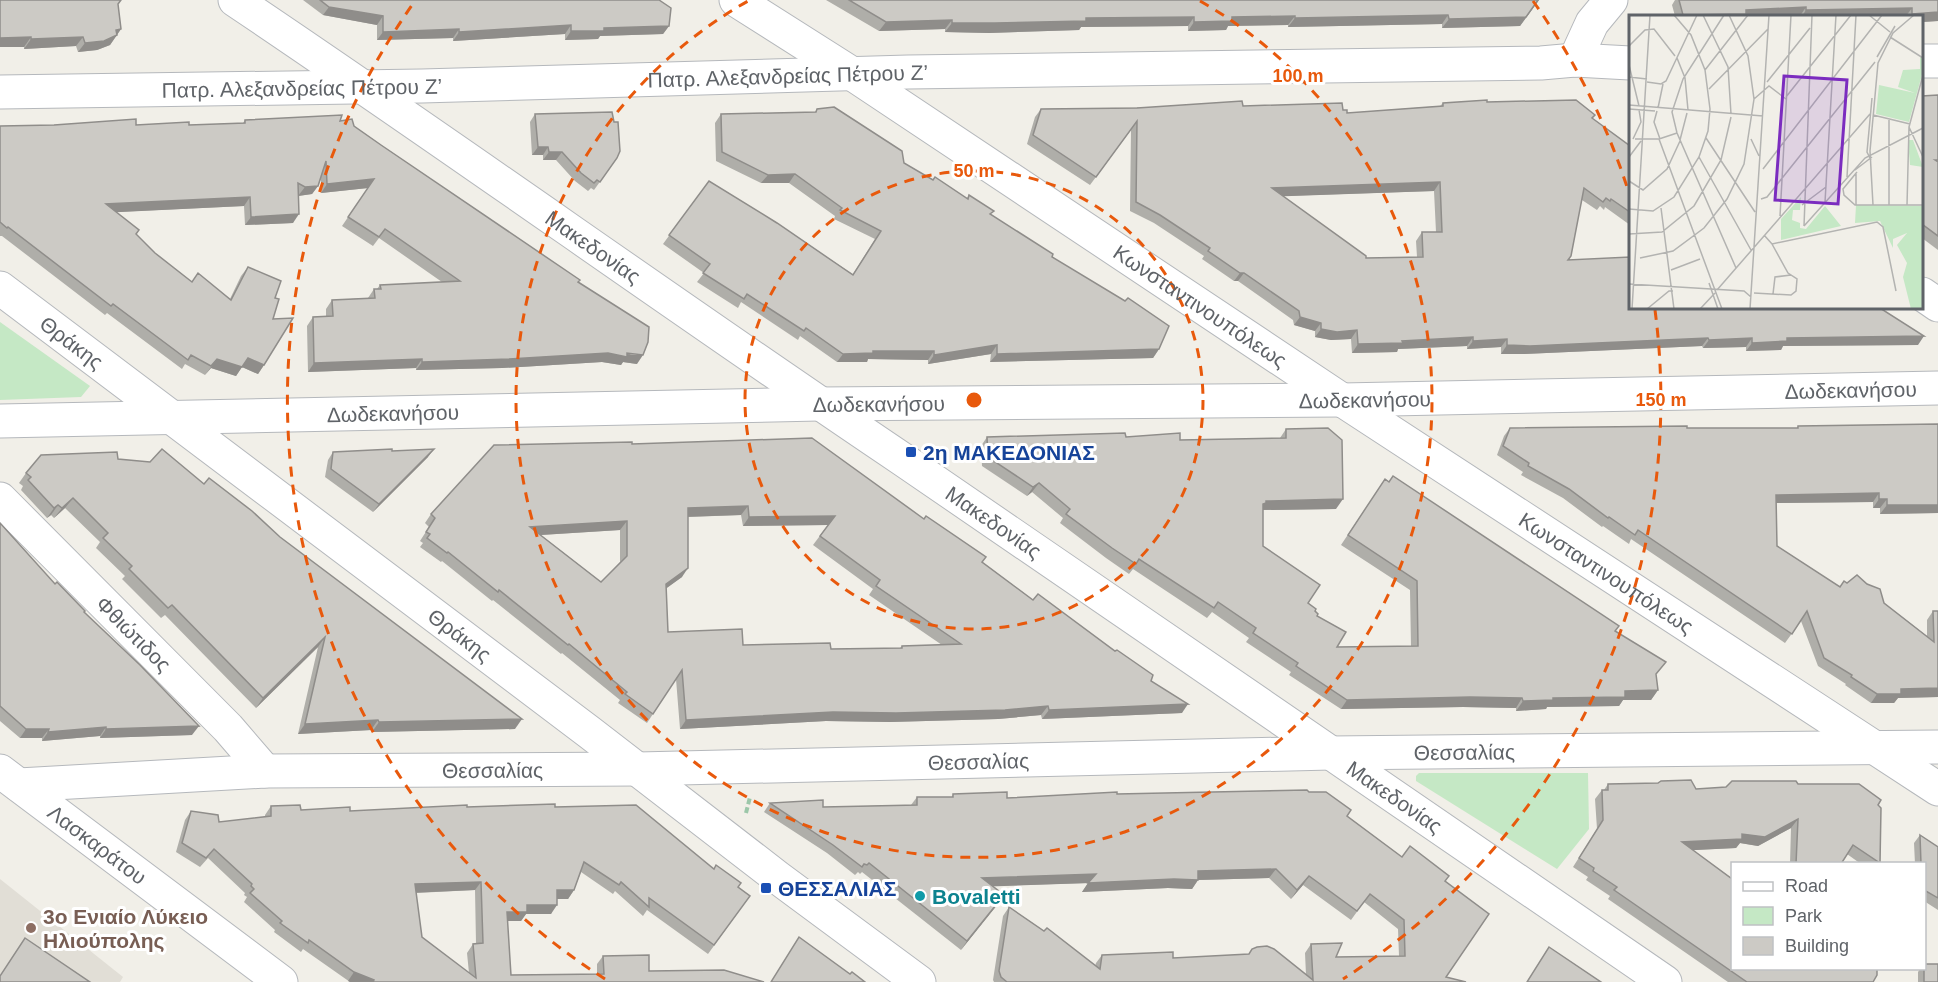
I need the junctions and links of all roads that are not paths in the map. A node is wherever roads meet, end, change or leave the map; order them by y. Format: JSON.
{"nodes":[{"id":1,"x":235,"y":0,"type":"edge"},
{"id":2,"x":736,"y":0,"type":"edge"},
{"id":3,"x":1611,"y":0,"type":"edge"},
{"id":4,"x":1604,"y":62,"type":"edge"},
{"id":5,"x":851,"y":73,"type":"junction"},
{"id":6,"x":1629,"y":85,"type":"edge"},
{"id":7,"x":364,"y":87,"type":"junction"},
{"id":8,"x":0,"y":92,"type":"edge"},
{"id":9,"x":0,"y":288,"type":"edge"},
{"id":10,"x":1923,"y":295,"type":"edge"},
{"id":11,"x":1938,"y":305,"type":"edge"},
{"id":12,"x":1938,"y":388,"type":"edge"},
{"id":13,"x":1342,"y":400,"type":"junction"},
{"id":14,"x":819,"y":404,"type":"junction"},
{"id":15,"x":172,"y":416,"type":"junction"},
{"id":16,"x":0,"y":421,"type":"edge"},
{"id":17,"x":0,"y":499,"type":"edge"},
{"id":18,"x":1938,"y":747,"type":"edge"},
{"id":19,"x":1877,"y":748,"type":"junction"},
{"id":20,"x":1331,"y":753,"type":"junction"},
{"id":21,"x":638,"y":769,"type":"junction"},
{"id":22,"x":265,"y":771,"type":"junction"},
{"id":23,"x":9,"y":778,"type":"edge"},
{"id":24,"x":1938,"y":789,"type":"edge"},
{"id":25,"x":280,"y":982,"type":"edge"},
{"id":26,"x":920,"y":982,"type":"edge"},
{"id":27,"x":1665,"y":982,"type":"edge"}],
"edges":[{"from":1,"to":7,"type":"street","name":"Μακεδονίας"},
{"from":2,"to":5,"type":"street","name":"Κωνσταντινουπόλεως"},
{"from":3,"to":4,"type":"street"},
{"from":4,"to":5,"type":"street","name":"Πατρ. Αλεξανδρείας Πέτρου Ζ’"},
{"from":4,"to":6,"type":"street"},
{"from":5,"to":7,"type":"street","name":"Πατρ. Αλεξανδρείας Πέτρου Ζ’"},
{"from":5,"to":13,"type":"street","name":"Κωνσταντινουπόλεως"},
{"from":7,"to":8,"type":"street","name":"Πατρ. Αλεξανδρείας Πέτρου Ζ’"},
{"from":7,"to":14,"type":"street","name":"Μακεδονίας"},
{"from":9,"to":15,"type":"street","name":"Θράκης"},
{"from":10,"to":11,"type":"street"},
{"from":12,"to":13,"type":"street","name":"Δωδεκανήσου"},
{"from":13,"to":14,"type":"street","name":"Δωδεκανήσου"},
{"from":13,"to":19,"type":"street","name":"Κωνσταντινουπόλεως"},
{"from":14,"to":15,"type":"street","name":"Δωδεκανήσου"},
{"from":14,"to":20,"type":"street","name":"Μακεδονίας"},
{"from":15,"to":16,"type":"street","name":"Δωδεκανήσου"},
{"from":15,"to":21,"type":"street","name":"Θράκης"},
{"from":17,"to":22,"type":"street","name":"Φθιώτιδος"},
{"from":18,"to":19,"type":"street","name":"Θεσσαλίας"},
{"from":19,"to":20,"type":"street","name":"Θεσσαλίας"},
{"from":19,"to":24,"type":"street","name":"Κωνσταντινουπόλεως"},
{"from":20,"to":21,"type":"street","name":"Θεσσαλίας"},
{"from":20,"to":27,"type":"street","name":"Μακεδονίας"},
{"from":21,"to":22,"type":"street","name":"Θεσσαλίας"},
{"from":21,"to":26,"type":"street","name":"Θράκης"},
{"from":22,"to":23,"type":"street","name":"Θεσσαλίας"},
{"from":23,"to":25,"type":"street","name":"Λασκαράτου"}]}
